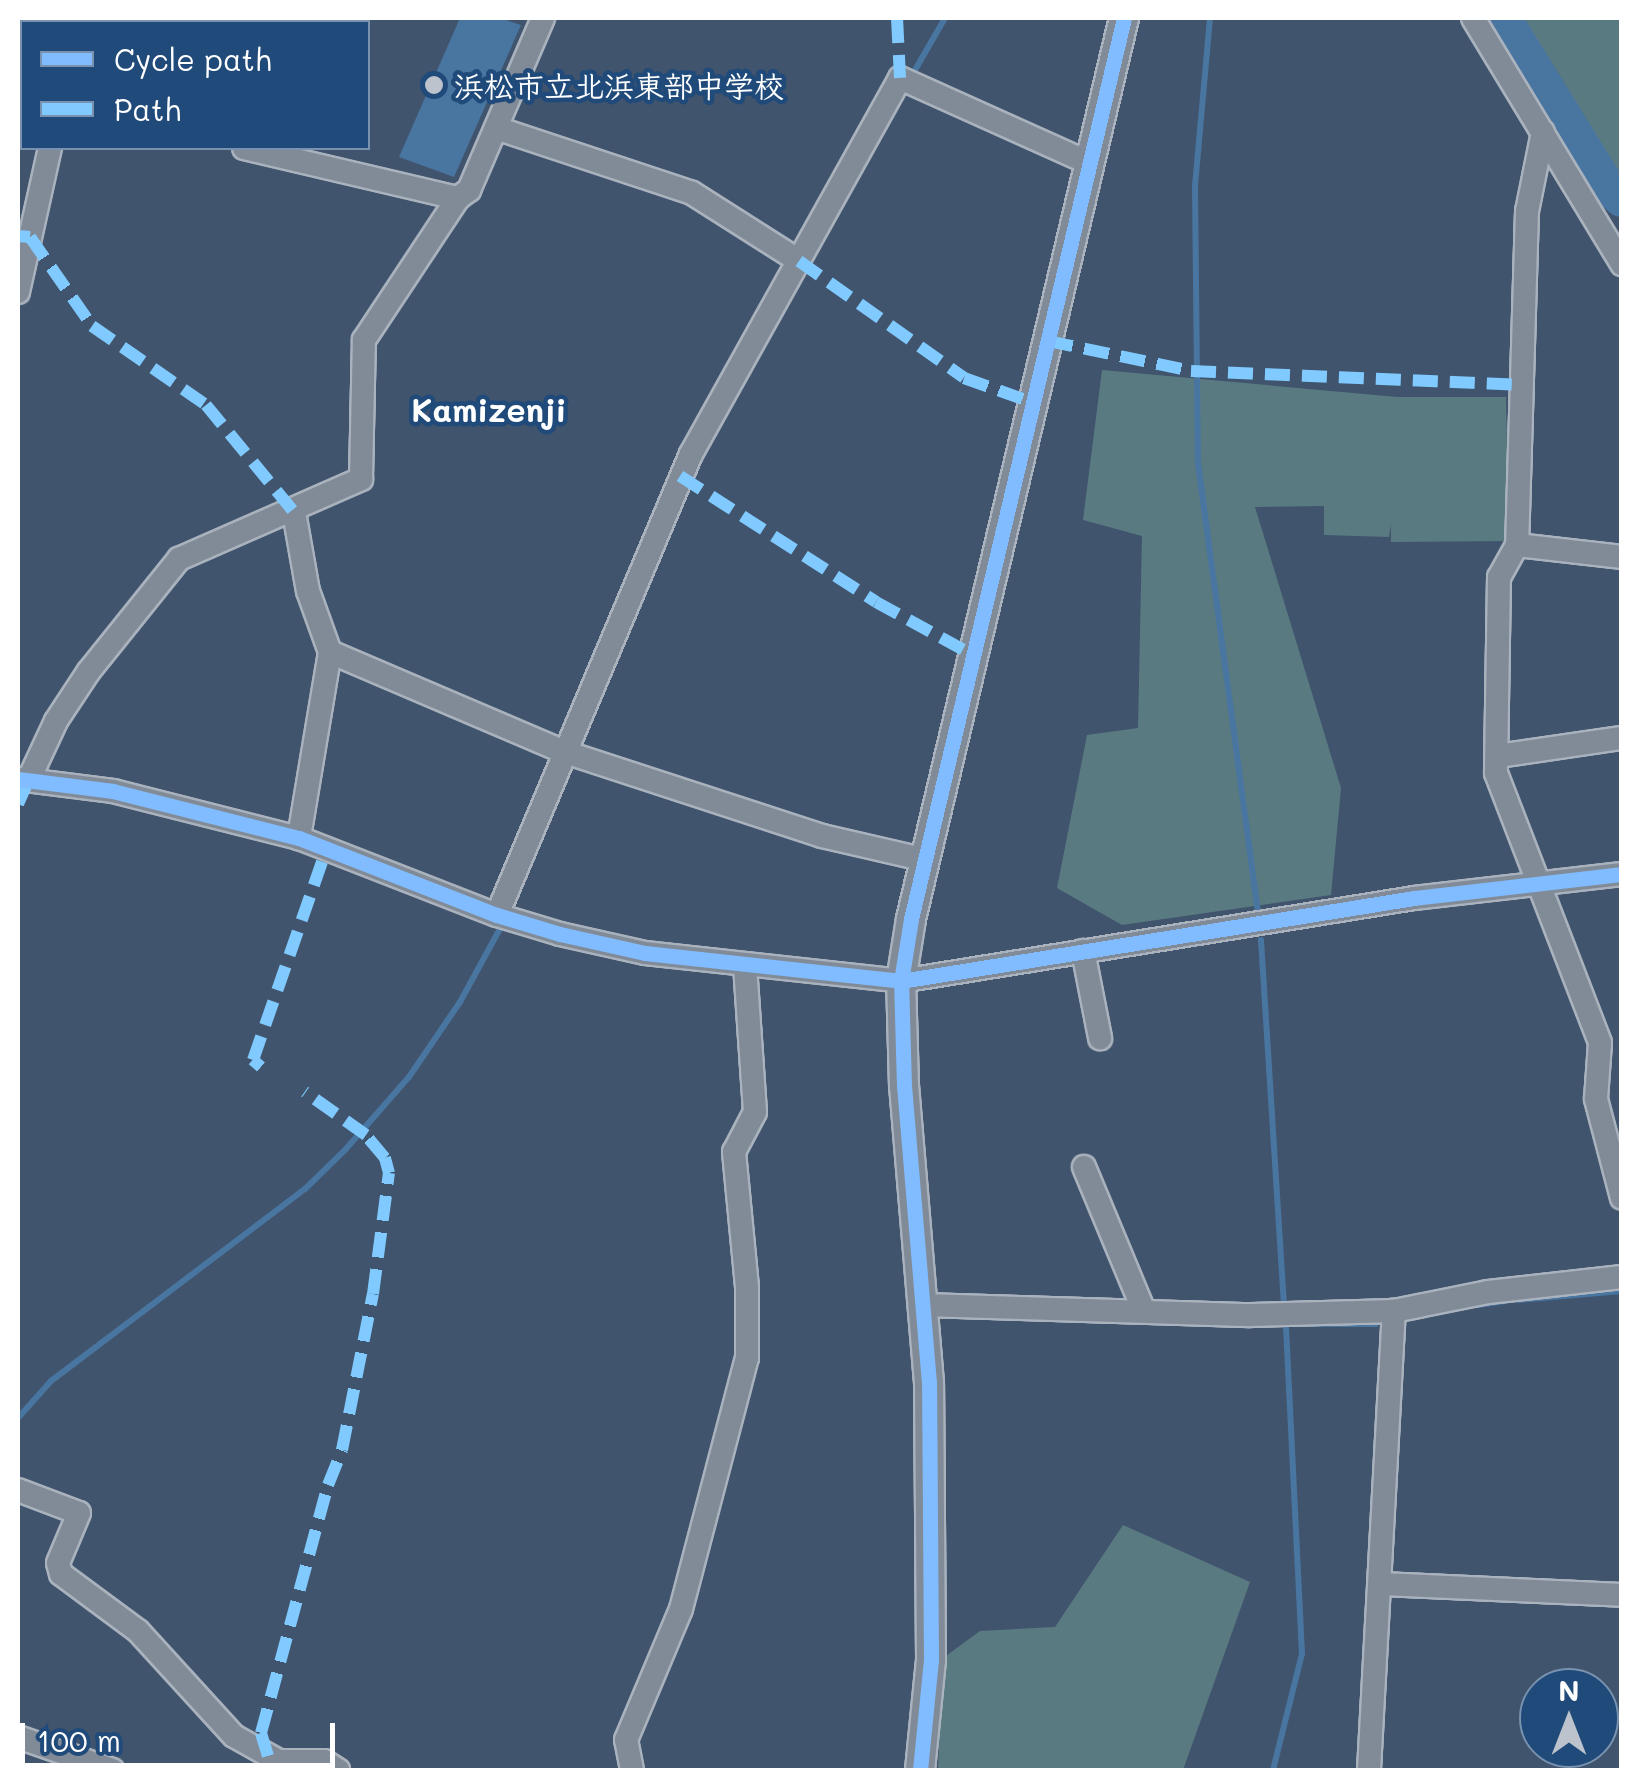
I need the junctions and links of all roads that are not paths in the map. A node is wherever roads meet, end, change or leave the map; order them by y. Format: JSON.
{"nodes":[{"id":1,"x":542,"y":18,"type":"edge"},
{"id":2,"x":1124,"y":18,"type":"edge"},
{"id":3,"x":1473,"y":18,"type":"edge"},
{"id":4,"x":496,"y":128,"type":"junction"},
{"id":5,"x":1543,"y":132,"type":"junction"},
{"id":6,"x":50,"y":150,"type":"edge"},
{"id":7,"x":253,"y":150,"type":"edge"},
{"id":8,"x":1091,"y":164,"type":"junction"},
{"id":9,"x":458,"y":198,"type":"junction"},
{"id":10,"x":798,"y":261,"type":"junction"},
{"id":11,"x":1622,"y":264,"type":"edge"},
{"id":12,"x":18,"y":292,"type":"edge"},
{"id":13,"x":294,"y":512,"type":"junction"},
{"id":14,"x":1517,"y":545,"type":"junction"},
{"id":15,"x":1622,"y":557,"type":"edge"},
{"id":16,"x":330,"y":652,"type":"junction"},
{"id":17,"x":1622,"y":738,"type":"edge"},
{"id":18,"x":565,"y":752,"type":"junction"},
{"id":19,"x":1498,"y":756,"type":"junction"},
{"id":20,"x":23,"y":779,"type":"edge"},
{"id":21,"x":299,"y":838,"type":"junction"},
{"id":22,"x":926,"y":860,"type":"junction"},
{"id":23,"x":1622,"y":874,"type":"edge"},
{"id":24,"x":1542,"y":886,"type":"junction"},
{"id":25,"x":497,"y":915,"type":"junction"},
{"id":26,"x":1083,"y":951,"type":"junction"},
{"id":27,"x":745,"y":964,"type":"junction"},
{"id":28,"x":902,"y":981,"type":"junction"},
{"id":29,"x":1100,"y":1038,"type":"dead end"},
{"id":30,"x":1084,"y":1167,"type":"dead end"},
{"id":31,"x":1622,"y":1198,"type":"edge"},
{"id":32,"x":1622,"y":1277,"type":"edge"},
{"id":33,"x":925,"y":1306,"type":"junction"},
{"id":34,"x":1144,"y":1311,"type":"junction"},
{"id":35,"x":1394,"y":1311,"type":"junction"},
{"id":36,"x":18,"y":1490,"type":"edge"},
{"id":37,"x":1382,"y":1584,"type":"junction"},
{"id":38,"x":1622,"y":1596,"type":"edge"},
{"id":39,"x":18,"y":1737,"type":"edge"},
{"id":40,"x":112,"y":1770,"type":"edge"},
{"id":41,"x":338,"y":1770,"type":"edge"},
{"id":42,"x":632,"y":1770,"type":"edge"},
{"id":43,"x":920,"y":1770,"type":"edge"},
{"id":44,"x":1369,"y":1770,"type":"edge"}],
"edges":[{"from":1,"to":4,"type":"street"},
{"from":2,"to":8,"type":"street"},
{"from":3,"to":5,"type":"street"},
{"from":4,"to":9,"type":"street"},
{"from":4,"to":10,"type":"street"},
{"from":5,"to":11,"type":"street"},
{"from":5,"to":14,"type":"street"},
{"from":6,"to":12,"type":"street"},
{"from":7,"to":9,"type":"street"},
{"from":8,"to":10,"type":"street"},
{"from":8,"to":22,"type":"street"},
{"from":9,"to":13,"type":"street"},
{"from":10,"to":18,"type":"street"},
{"from":13,"to":16,"type":"street"},
{"from":13,"to":20,"type":"street"},
{"from":14,"to":15,"type":"street"},
{"from":14,"to":19,"type":"street"},
{"from":16,"to":18,"type":"street"},
{"from":16,"to":21,"type":"street"},
{"from":17,"to":19,"type":"street"},
{"from":18,"to":22,"type":"street"},
{"from":18,"to":25,"type":"street"},
{"from":19,"to":24,"type":"street"},
{"from":20,"to":21,"type":"street"},
{"from":21,"to":25,"type":"street"},
{"from":22,"to":28,"type":"street"},
{"from":23,"to":24,"type":"street"},
{"from":24,"to":26,"type":"street"},
{"from":24,"to":31,"type":"street"},
{"from":25,"to":27,"type":"street"},
{"from":26,"to":28,"type":"street"},
{"from":26,"to":29,"type":"street"},
{"from":27,"to":28,"type":"street"},
{"from":27,"to":42,"type":"street"},
{"from":28,"to":33,"type":"street"},
{"from":30,"to":34,"type":"street"},
{"from":32,"to":35,"type":"street"},
{"from":33,"to":34,"type":"street"},
{"from":33,"to":43,"type":"street"},
{"from":34,"to":35,"type":"street"},
{"from":35,"to":37,"type":"street"},
{"from":36,"to":41,"type":"street"},
{"from":37,"to":38,"type":"street"},
{"from":37,"to":44,"type":"street"},
{"from":39,"to":40,"type":"street"}]}
